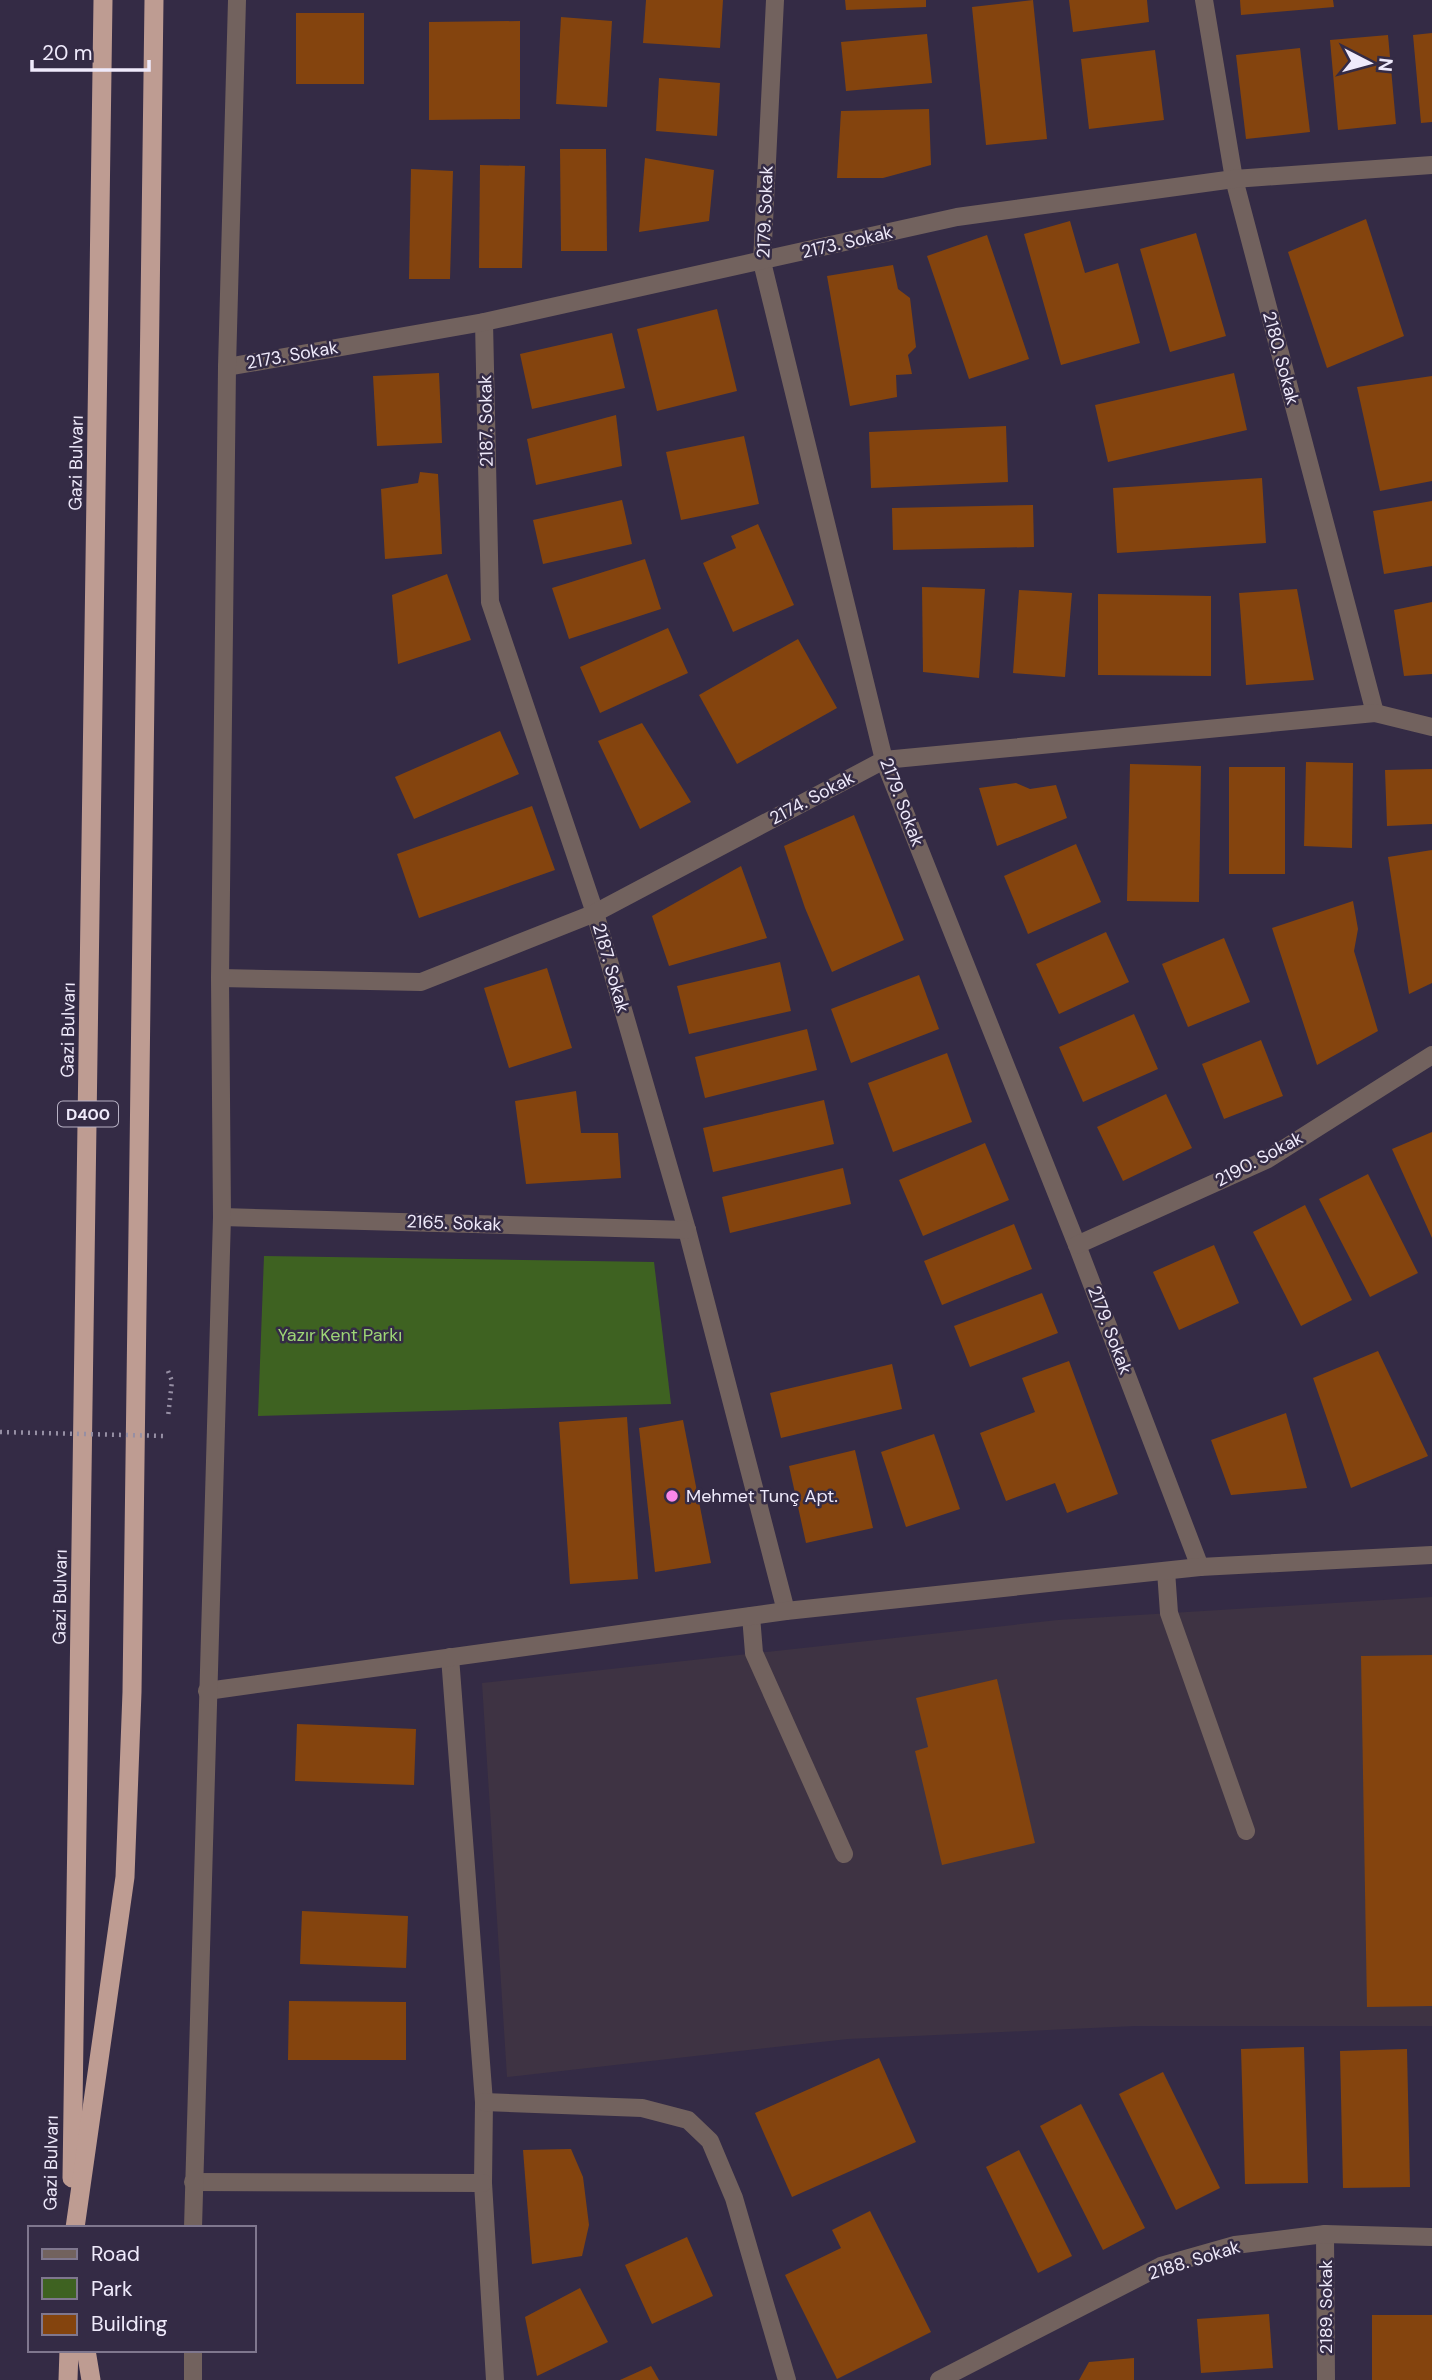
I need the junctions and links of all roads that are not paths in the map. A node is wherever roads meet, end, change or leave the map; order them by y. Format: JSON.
{"nodes":[{"id":1,"x":103,"y":0,"type":"edge"},
{"id":2,"x":154,"y":0,"type":"edge"},
{"id":3,"x":237,"y":0,"type":"edge"},
{"id":4,"x":775,"y":0,"type":"edge"},
{"id":5,"x":1204,"y":0,"type":"edge"},
{"id":6,"x":1432,"y":165,"type":"edge"},
{"id":7,"x":1234,"y":179,"type":"junction"},
{"id":8,"x":762,"y":262,"type":"junction"},
{"id":9,"x":484,"y":322,"type":"junction"},
{"id":10,"x":227,"y":367,"type":"junction"},
{"id":11,"x":1375,"y":713,"type":"junction"},
{"id":12,"x":1432,"y":727,"type":"edge"},
{"id":13,"x":884,"y":760,"type":"junction"},
{"id":14,"x":595,"y":913,"type":"junction"},
{"id":15,"x":220,"y":978,"type":"junction"},
{"id":16,"x":1432,"y":1055,"type":"edge"},
{"id":17,"x":222,"y":1217,"type":"junction"},
{"id":18,"x":687,"y":1230,"type":"junction"},
{"id":19,"x":1077,"y":1245,"type":"junction"},
{"id":20,"x":1432,"y":1555,"type":"edge"},
{"id":21,"x":1200,"y":1567,"type":"junction"},
{"id":22,"x":1166,"y":1571,"type":"junction"},
{"id":23,"x":786,"y":1611,"type":"junction"},
{"id":24,"x":751,"y":1616,"type":"junction"},
{"id":25,"x":450,"y":1657,"type":"junction"},
{"id":26,"x":207,"y":1691,"type":"junction"},
{"id":27,"x":1246,"y":1832,"type":"dead end"},
{"id":28,"x":844,"y":1854,"type":"dead end"},
{"id":29,"x":484,"y":2102,"type":"junction"},
{"id":30,"x":193,"y":2182,"type":"junction"},
{"id":31,"x":483,"y":2183,"type":"junction"},
{"id":32,"x":73,"y":2226,"type":"edge"},
{"id":33,"x":73,"y":2226,"type":"edge"},
{"id":34,"x":193,"y":2226,"type":"edge"},
{"id":35,"x":1325,"y":2234,"type":"junction"},
{"id":36,"x":1432,"y":2237,"type":"edge"},
{"id":37,"x":69,"y":2352,"type":"edge"},
{"id":38,"x":86,"y":2352,"type":"edge"},
{"id":39,"x":193,"y":2352,"type":"edge"},
{"id":40,"x":68,"y":2380,"type":"edge"},
{"id":41,"x":91,"y":2380,"type":"edge"},
{"id":42,"x":193,"y":2380,"type":"edge"},
{"id":43,"x":495,"y":2380,"type":"edge"},
{"id":44,"x":787,"y":2380,"type":"edge"},
{"id":45,"x":939,"y":2380,"type":"edge"},
{"id":46,"x":1326,"y":2380,"type":"edge"}],
"edges":[{"from":1,"to":32,"type":"highway","name":"Gazi Bulvarı","number":"D400"},
{"from":2,"to":33,"type":"highway"},
{"from":3,"to":10,"type":"street"},
{"from":4,"to":8,"type":"street","name":"2179. Sokak"},
{"from":5,"to":7,"type":"street","name":"2180. Sokak"},
{"from":6,"to":7,"type":"street","name":"2173. Sokak"},
{"from":7,"to":8,"type":"street","name":"2173. Sokak"},
{"from":7,"to":11,"type":"street","name":"2180. Sokak"},
{"from":8,"to":9,"type":"street","name":"2173. Sokak"},
{"from":8,"to":13,"type":"street","name":"2179. Sokak"},
{"from":9,"to":10,"type":"street","name":"2173. Sokak"},
{"from":9,"to":14,"type":"street","name":"2187. Sokak"},
{"from":10,"to":15,"type":"street"},
{"from":11,"to":12,"type":"street","name":"2174. Sokak"},
{"from":11,"to":13,"type":"street","name":"2174. Sokak"},
{"from":13,"to":14,"type":"street","name":"2174. Sokak"},
{"from":13,"to":19,"type":"street","name":"2179. Sokak"},
{"from":14,"to":15,"type":"street","name":"2174. Sokak"},
{"from":14,"to":18,"type":"street","name":"2187. Sokak"},
{"from":15,"to":17,"type":"street"},
{"from":16,"to":19,"type":"street","name":"2190. Sokak"},
{"from":17,"to":18,"type":"street","name":"2165. Sokak"},
{"from":17,"to":26,"type":"street"},
{"from":18,"to":23,"type":"street","name":"2187. Sokak"},
{"from":19,"to":21,"type":"street","name":"2179. Sokak"},
{"from":20,"to":21,"type":"street"},
{"from":21,"to":22,"type":"street"},
{"from":22,"to":23,"type":"street"},
{"from":22,"to":27,"type":"street"},
{"from":23,"to":24,"type":"street"},
{"from":24,"to":25,"type":"street"},
{"from":24,"to":28,"type":"street"},
{"from":25,"to":26,"type":"street"},
{"from":25,"to":29,"type":"street"},
{"from":26,"to":30,"type":"street"},
{"from":29,"to":31,"type":"street"},
{"from":29,"to":44,"type":"street"},
{"from":30,"to":31,"type":"street"},
{"from":30,"to":34,"type":"street"},
{"from":31,"to":43,"type":"street"},
{"from":35,"to":36,"type":"street","name":"2188. Sokak"},
{"from":35,"to":45,"type":"street","name":"2188. Sokak"},
{"from":35,"to":46,"type":"street","name":"2189. Sokak"},
{"from":37,"to":40,"type":"highway"},
{"from":38,"to":41,"type":"highway"},
{"from":39,"to":42,"type":"street"}]}
